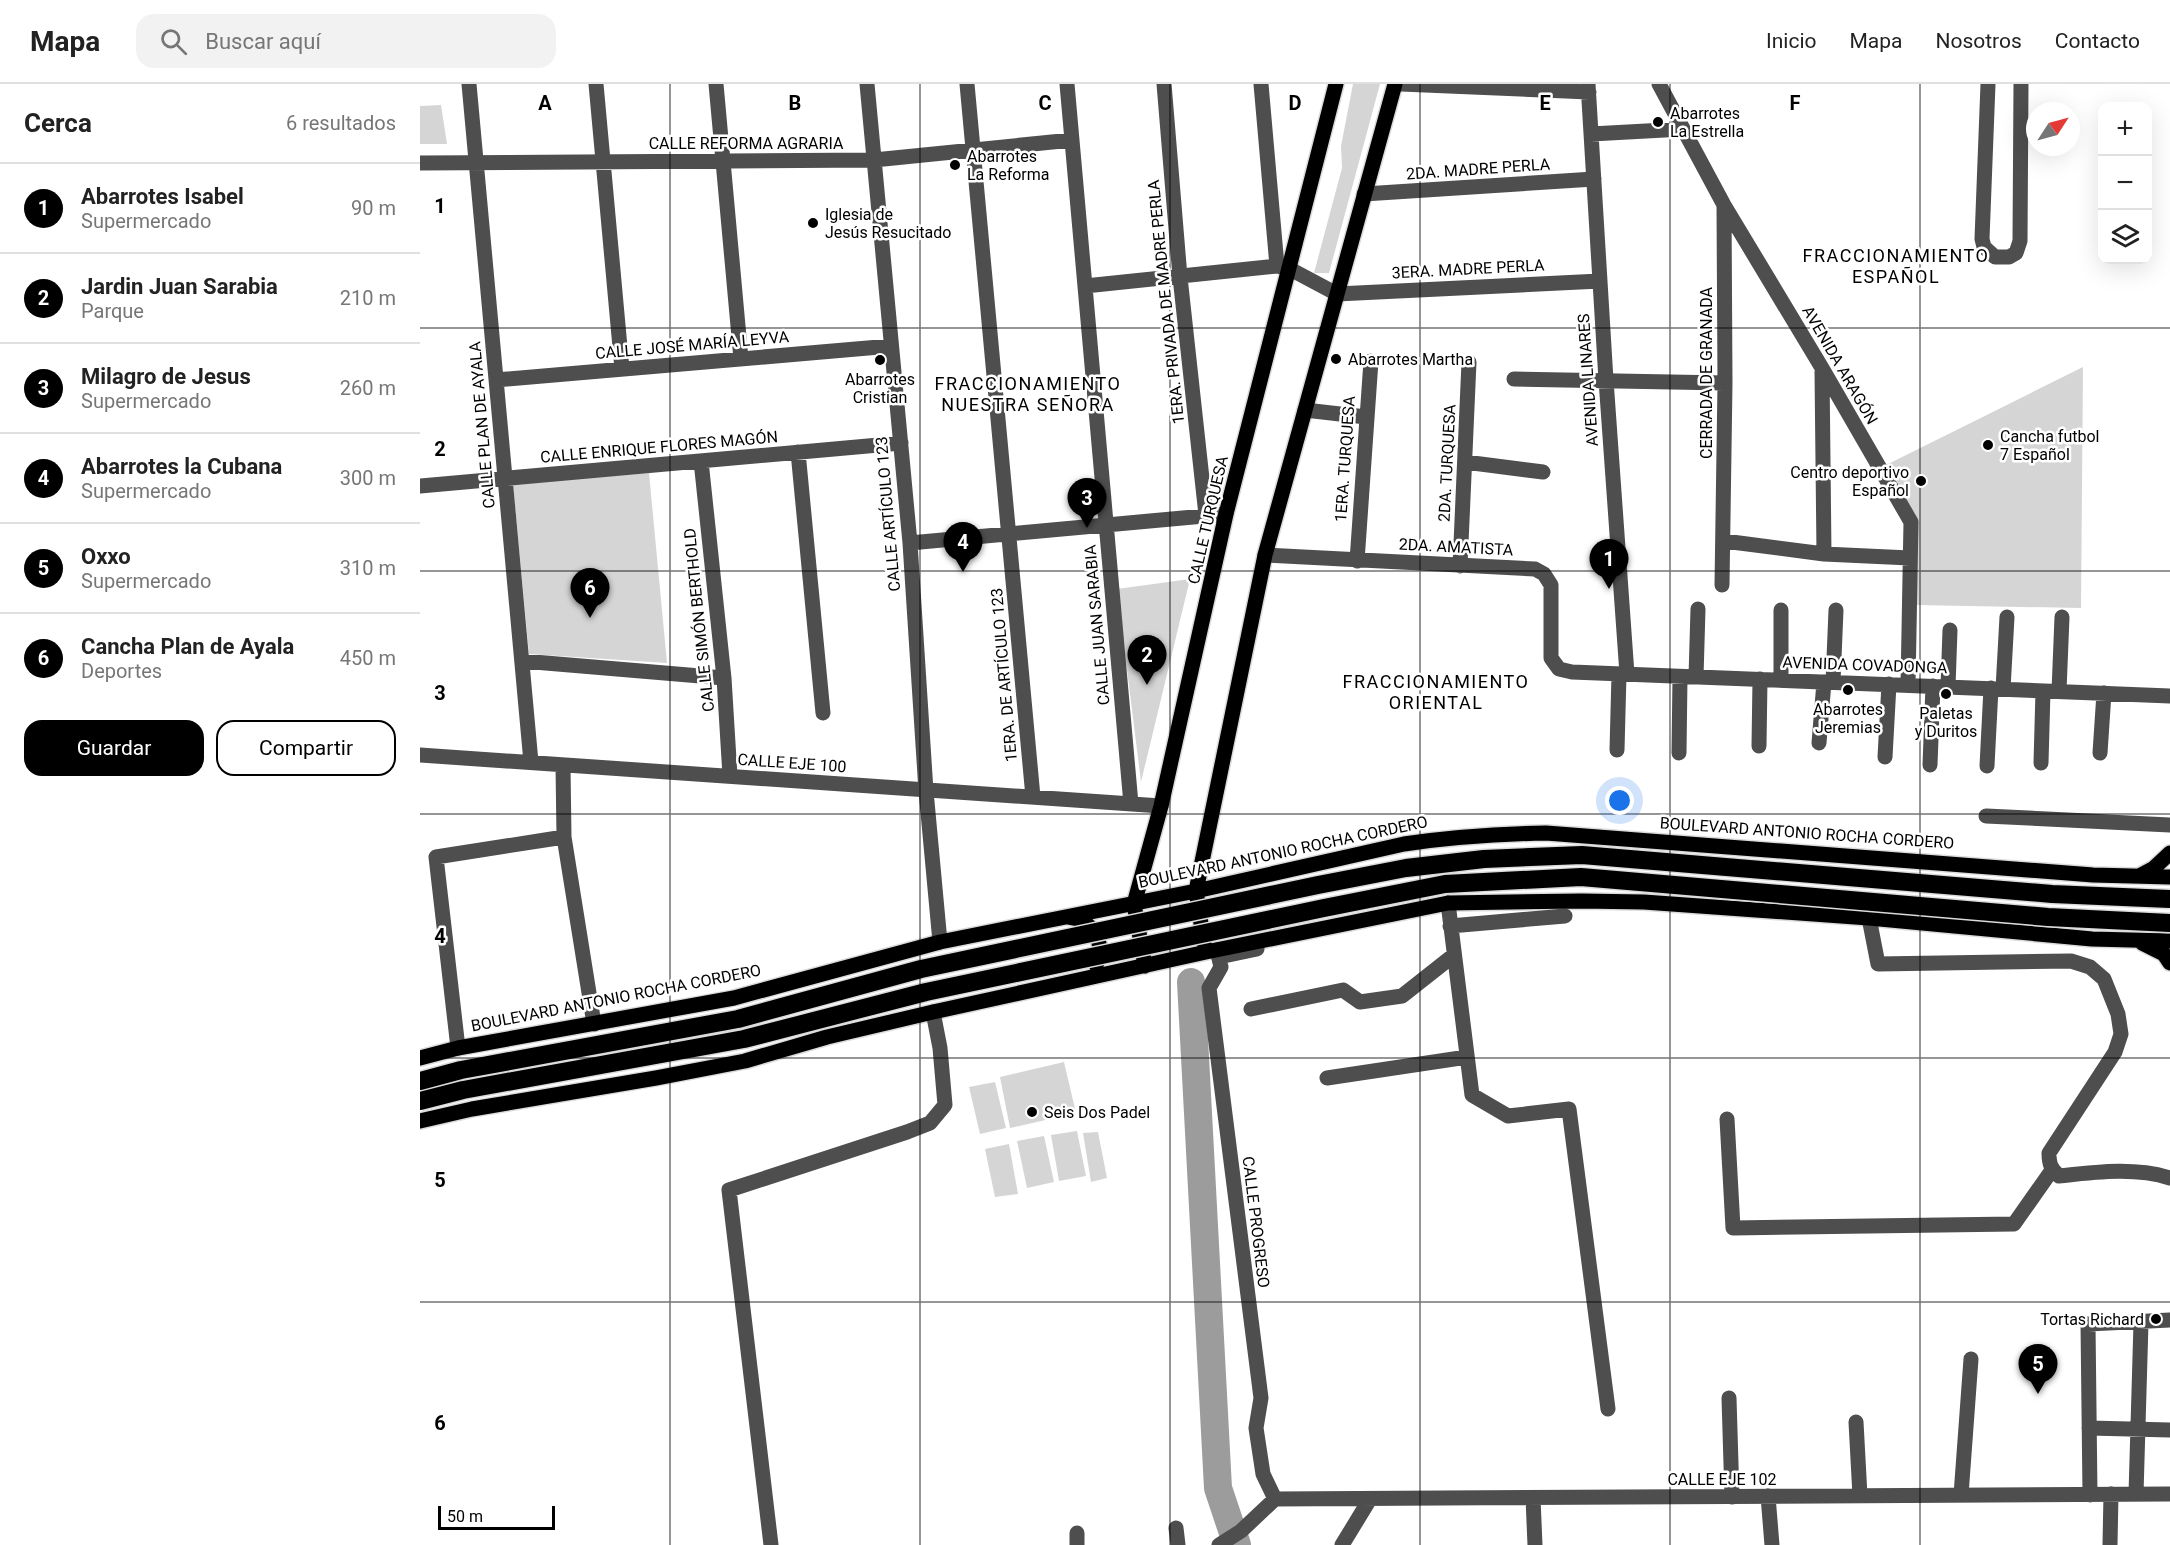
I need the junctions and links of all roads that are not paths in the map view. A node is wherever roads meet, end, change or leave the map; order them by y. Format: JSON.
{"nodes":[{"id":1,"x":469,"y":84,"type":"edge"},
{"id":2,"x":596,"y":84,"type":"edge"},
{"id":3,"x":716,"y":84,"type":"edge"},
{"id":4,"x":867,"y":84,"type":"edge"},
{"id":5,"x":967,"y":84,"type":"edge"},
{"id":6,"x":1066,"y":84,"type":"edge"},
{"id":7,"x":1164,"y":84,"type":"edge"},
{"id":8,"x":1261,"y":84,"type":"edge"},
{"id":9,"x":1336,"y":84,"type":"edge"},
{"id":10,"x":1395,"y":84,"type":"edge"},
{"id":11,"x":1401,"y":84,"type":"edge"},
{"id":12,"x":1659,"y":84,"type":"edge"},
{"id":13,"x":1988,"y":84,"type":"edge"},
{"id":14,"x":2021,"y":84,"type":"edge"},
{"id":15,"x":1588,"y":88,"type":"edge"},
{"id":16,"x":1683,"y":129,"type":"junction"},
{"id":17,"x":1591,"y":134,"type":"junction"},
{"id":18,"x":1072,"y":140,"type":"junction"},
{"id":19,"x":973,"y":150,"type":"junction"},
{"id":20,"x":874,"y":159,"type":"junction"},
{"id":21,"x":603,"y":162,"type":"junction"},
{"id":22,"x":724,"y":162,"type":"junction"},
{"id":23,"x":420,"y":163,"type":"edge"},
{"id":24,"x":476,"y":163,"type":"junction"},
{"id":25,"x":1594,"y":179,"type":"junction"},
{"id":26,"x":1364,"y":194,"type":"junction"},
{"id":27,"x":1724,"y":205,"type":"junction"},
{"id":28,"x":1283,"y":268,"type":"junction"},
{"id":29,"x":1180,"y":277,"type":"junction"},
{"id":30,"x":1600,"y":281,"type":"junction"},
{"id":31,"x":1085,"y":286,"type":"junction"},
{"id":32,"x":1337,"y":294,"type":"junction"},
{"id":33,"x":891,"y":346,"type":"junction"},
{"id":34,"x":741,"y":359,"type":"junction"},
{"id":35,"x":1371,"y":361,"type":"dead end"},
{"id":36,"x":1469,"y":362,"type":"dead end"},
{"id":37,"x":1822,"y":368,"type":"junction"},
{"id":38,"x":622,"y":369,"type":"junction"},
{"id":39,"x":1514,"y":379,"type":"dead end"},
{"id":40,"x":496,"y":380,"type":"junction"},
{"id":41,"x":1606,"y":380,"type":"junction"},
{"id":42,"x":1725,"y":383,"type":"junction"},
{"id":43,"x":1305,"y":410,"type":"junction"},
{"id":44,"x":1366,"y":417,"type":"junction"},
{"id":45,"x":901,"y":443,"type":"junction"},
{"id":46,"x":798,"y":452,"type":"junction"},
{"id":47,"x":701,"y":461,"type":"junction"},
{"id":48,"x":1465,"y":462,"type":"junction"},
{"id":49,"x":1543,"y":472,"type":"dead end"},
{"id":50,"x":505,"y":478,"type":"junction"},
{"id":51,"x":420,"y":486,"type":"edge"},
{"id":52,"x":1226,"y":514,"type":"junction"},
{"id":53,"x":1206,"y":515,"type":"junction"},
{"id":54,"x":1107,"y":525,"type":"junction"},
{"id":55,"x":1009,"y":534,"type":"junction"},
{"id":56,"x":1724,"y":541,"type":"junction"},
{"id":57,"x":910,"y":543,"type":"junction"},
{"id":58,"x":1824,"y":554,"type":"junction"},
{"id":59,"x":1265,"y":555,"type":"junction"},
{"id":60,"x":1910,"y":558,"type":"junction"},
{"id":61,"x":1357,"y":561,"type":"junction"},
{"id":62,"x":1460,"y":566,"type":"junction"},
{"id":63,"x":1722,"y":585,"type":"dead end"},
{"id":64,"x":1698,"y":609,"type":"dead end"},
{"id":65,"x":1781,"y":610,"type":"dead end"},
{"id":66,"x":1836,"y":610,"type":"dead end"},
{"id":67,"x":2007,"y":617,"type":"dead end"},
{"id":68,"x":2062,"y":617,"type":"dead end"},
{"id":69,"x":1950,"y":630,"type":"dead end"},
{"id":70,"x":522,"y":660,"type":"junction"},
{"id":71,"x":1559,"y":669,"type":"joint"},
{"id":72,"x":1623,"y":674,"type":"junction"},
{"id":73,"x":1680,"y":676,"type":"junction"},
{"id":74,"x":1696,"y":677,"type":"junction"},
{"id":75,"x":724,"y":678,"type":"junction"},
{"id":76,"x":1760,"y":679,"type":"junction"},
{"id":77,"x":1781,"y":680,"type":"junction"},
{"id":78,"x":1829,"y":682,"type":"junction"},
{"id":79,"x":1889,"y":684,"type":"junction"},
{"id":80,"x":1908,"y":685,"type":"junction"},
{"id":81,"x":1941,"y":687,"type":"junction"},
{"id":82,"x":1997,"y":689,"type":"junction"},
{"id":83,"x":2051,"y":691,"type":"junction"},
{"id":84,"x":2104,"y":693,"type":"junction"},
{"id":85,"x":2170,"y":696,"type":"edge"},
{"id":86,"x":824,"y":713,"type":"dead end"},
{"id":87,"x":1819,"y":743,"type":"dead end"},
{"id":88,"x":1759,"y":746,"type":"dead end"},
{"id":89,"x":1617,"y":750,"type":"dead end"},
{"id":90,"x":1679,"y":753,"type":"dead end"},
{"id":91,"x":2100,"y":753,"type":"dead end"},
{"id":92,"x":420,"y":755,"type":"edge"},
{"id":93,"x":1885,"y":758,"type":"dead end"},
{"id":94,"x":531,"y":762,"type":"junction"},
{"id":95,"x":2041,"y":763,"type":"dead end"},
{"id":96,"x":1930,"y":765,"type":"dead end"},
{"id":97,"x":563,"y":766,"type":"junction"},
{"id":98,"x":1987,"y":766,"type":"dead end"},
{"id":99,"x":730,"y":776,"type":"junction"},
{"id":100,"x":926,"y":791,"type":"junction"},
{"id":101,"x":1033,"y":797,"type":"junction"},
{"id":102,"x":1131,"y":804,"type":"junction"},
{"id":103,"x":1161,"y":806,"type":"junction"},
{"id":104,"x":1986,"y":816,"type":"dead end"},
{"id":105,"x":2170,"y":825,"type":"edge"},
{"id":106,"x":564,"y":837,"type":"junction"},
{"id":107,"x":2170,"y":853,"type":"edge"},
{"id":108,"x":2093,"y":875,"type":"junction"},
{"id":109,"x":1261,"y":876,"type":"junction"},
{"id":110,"x":2138,"y":877,"type":"junction"},
{"id":111,"x":2170,"y":878,"type":"edge"},
{"id":112,"x":1196,"y":891,"type":"junction"},
{"id":113,"x":2170,"y":899,"type":"edge"},
{"id":114,"x":1134,"y":904,"type":"junction"},
{"id":115,"x":1448,"y":906,"type":"junction"},
{"id":116,"x":1565,"y":916,"type":"dead end"},
{"id":117,"x":1060,"y":917,"type":"junction"},
{"id":118,"x":1869,"y":918,"type":"junction"},
{"id":119,"x":2170,"y":923,"type":"edge"},
{"id":120,"x":1450,"y":926,"type":"junction"},
{"id":121,"x":1274,"y":939,"type":"junction"},
{"id":122,"x":2092,"y":939,"type":"junction"},
{"id":123,"x":2136,"y":940,"type":"junction"},
{"id":124,"x":940,"y":942,"type":"junction"},
{"id":125,"x":2170,"y":942,"type":"edge"},
{"id":126,"x":1214,"y":953,"type":"junction"},
{"id":127,"x":1454,"y":954,"type":"junction"},
{"id":128,"x":2170,"y":963,"type":"edge"},
{"id":129,"x":1145,"y":966,"type":"junction"},
{"id":130,"x":1075,"y":981,"type":"junction"},
{"id":131,"x":1251,"y":1009,"type":"dead end"},
{"id":132,"x":933,"y":1012,"type":"junction"},
{"id":133,"x":594,"y":1024,"type":"junction"},
{"id":134,"x":458,"y":1048,"type":"junction"},
{"id":135,"x":1467,"y":1057,"type":"junction"},
{"id":136,"x":420,"y":1058,"type":"edge"},
{"id":137,"x":1327,"y":1078,"type":"dead end"},
{"id":138,"x":420,"y":1081,"type":"edge"},
{"id":139,"x":420,"y":1101,"type":"edge"},
{"id":140,"x":1726,"y":1119,"type":"dead end"},
{"id":141,"x":420,"y":1120,"type":"edge"},
{"id":142,"x":2052,"y":1170,"type":"junction"},
{"id":143,"x":2170,"y":1178,"type":"edge"},
{"id":144,"x":2170,"y":1320,"type":"edge"},
{"id":145,"x":2140,"y":1323,"type":"junction"},
{"id":146,"x":1971,"y":1359,"type":"dead end"},
{"id":147,"x":1729,"y":1398,"type":"dead end"},
{"id":148,"x":1608,"y":1409,"type":"dead end"},
{"id":149,"x":1856,"y":1422,"type":"dead end"},
{"id":150,"x":2089,"y":1428,"type":"junction"},
{"id":151,"x":2137,"y":1430,"type":"junction"},
{"id":152,"x":2170,"y":1430,"type":"edge"},
{"id":153,"x":2111,"y":1494,"type":"junction"},
{"id":154,"x":2136,"y":1494,"type":"junction"},
{"id":155,"x":2170,"y":1494,"type":"edge"},
{"id":156,"x":1961,"y":1495,"type":"junction"},
{"id":157,"x":2090,"y":1495,"type":"junction"},
{"id":158,"x":1768,"y":1496,"type":"junction"},
{"id":159,"x":1860,"y":1496,"type":"junction"},
{"id":160,"x":1732,"y":1497,"type":"junction"},
{"id":161,"x":1533,"y":1498,"type":"junction"},
{"id":162,"x":1275,"y":1499,"type":"junction"},
{"id":163,"x":1370,"y":1499,"type":"junction"},
{"id":164,"x":1176,"y":1528,"type":"dead end"},
{"id":165,"x":771,"y":1545,"type":"edge"},
{"id":166,"x":1178,"y":1545,"type":"edge"},
{"id":167,"x":1219,"y":1545,"type":"edge"},
{"id":168,"x":1342,"y":1545,"type":"edge"},
{"id":169,"x":1535,"y":1545,"type":"edge"},
{"id":170,"x":1772,"y":1545,"type":"edge"},
{"id":171,"x":2110,"y":1545,"type":"edge"}],
"edges":[{"from":1,"to":24,"type":"street","name":"CALLE PLAN DE AYALA"},
{"from":2,"to":21,"type":"street"},
{"from":3,"to":22,"type":"street"},
{"from":4,"to":20,"type":"street","name":"CALLE ARTÍCULO 123"},
{"from":5,"to":19,"type":"street","name":"1ERA. DE ARTÍCULO 123"},
{"from":6,"to":18,"type":"street","name":"CALLE JUAN SARABIA"},
{"from":7,"to":29,"type":"street","name":"1ERA. PRIVADA DE MADRE PERLA"},
{"from":8,"to":28,"type":"street"},
{"from":9,"to":28,"type":"main road","name":"CALLE TURQUESA"},
{"from":10,"to":26,"type":"main road"},
{"from":11,"to":15,"type":"street"},
{"from":12,"to":16,"type":"street","name":"AVENIDA ARAGÓN"},
{"from":13,"to":14,"type":"street"},
{"from":15,"to":17,"type":"street","name":"AVENIDA LINARES"},
{"from":16,"to":17,"type":"street"},
{"from":16,"to":27,"type":"street","name":"AVENIDA ARAGÓN"},
{"from":17,"to":25,"type":"street","name":"AVENIDA LINARES"},
{"from":18,"to":19,"type":"street","name":"CALLE REFORMA AGRARIA"},
{"from":18,"to":31,"type":"street","name":"CALLE JUAN SARABIA"},
{"from":19,"to":20,"type":"street","name":"CALLE REFORMA AGRARIA"},
{"from":19,"to":55,"type":"street","name":"1ERA. DE ARTÍCULO 123"},
{"from":20,"to":22,"type":"street","name":"CALLE REFORMA AGRARIA"},
{"from":20,"to":33,"type":"street","name":"CALLE ARTÍCULO 123"},
{"from":21,"to":22,"type":"street","name":"CALLE REFORMA AGRARIA"},
{"from":21,"to":24,"type":"street","name":"CALLE REFORMA AGRARIA"},
{"from":21,"to":38,"type":"street"},
{"from":22,"to":34,"type":"street"},
{"from":23,"to":24,"type":"street","name":"CALLE REFORMA AGRARIA"},
{"from":24,"to":40,"type":"street","name":"CALLE PLAN DE AYALA"},
{"from":25,"to":26,"type":"street","name":"2DA. MADRE PERLA"},
{"from":25,"to":30,"type":"street","name":"AVENIDA LINARES"},
{"from":26,"to":32,"type":"main road"},
{"from":27,"to":37,"type":"street","name":"AVENIDA ARAGÓN"},
{"from":27,"to":42,"type":"street","name":"CERRADA DE GRANADA"},
{"from":28,"to":29,"type":"street"},
{"from":28,"to":32,"type":"street"},
{"from":28,"to":52,"type":"main road","name":"CALLE TURQUESA"},
{"from":29,"to":31,"type":"street"},
{"from":29,"to":53,"type":"street","name":"1ERA. PRIVADA DE MADRE PERLA"},
{"from":30,"to":32,"type":"street","name":"3ERA. MADRE PERLA"},
{"from":30,"to":41,"type":"street","name":"AVENIDA LINARES"},
{"from":31,"to":54,"type":"street","name":"CALLE JUAN SARABIA"},
{"from":32,"to":43,"type":"main road"},
{"from":33,"to":34,"type":"street","name":"CALLE JOSÉ MARÍA LEYVA"},
{"from":33,"to":45,"type":"street","name":"CALLE ARTÍCULO 123"},
{"from":34,"to":38,"type":"street","name":"CALLE JOSÉ MARÍA LEYVA"},
{"from":35,"to":44,"type":"street","name":"1ERA. TURQUESA"},
{"from":36,"to":48,"type":"street","name":"2DA. TURQUESA"},
{"from":37,"to":58,"type":"street"},
{"from":37,"to":60,"type":"street","name":"AVENIDA ARAGÓN"},
{"from":38,"to":40,"type":"street","name":"CALLE JOSÉ MARÍA LEYVA"},
{"from":39,"to":41,"type":"street"},
{"from":40,"to":50,"type":"street","name":"CALLE PLAN DE AYALA"},
{"from":41,"to":42,"type":"street"},
{"from":41,"to":72,"type":"street","name":"AVENIDA LINARES"},
{"from":42,"to":56,"type":"street","name":"CERRADA DE GRANADA"},
{"from":43,"to":44,"type":"street"},
{"from":43,"to":59,"type":"main road"},
{"from":44,"to":61,"type":"street","name":"1ERA. TURQUESA"},
{"from":45,"to":46,"type":"street","name":"CALLE ENRIQUE FLORES MAGÓN"},
{"from":45,"to":57,"type":"street","name":"CALLE ARTÍCULO 123"},
{"from":46,"to":47,"type":"street","name":"CALLE ENRIQUE FLORES MAGÓN"},
{"from":46,"to":86,"type":"street"},
{"from":47,"to":50,"type":"street","name":"CALLE ENRIQUE FLORES MAGÓN"},
{"from":47,"to":75,"type":"street","name":"CALLE SIMÓN BERTHOLD"},
{"from":48,"to":49,"type":"street"},
{"from":48,"to":62,"type":"street","name":"2DA. TURQUESA"},
{"from":50,"to":51,"type":"street","name":"CALLE ENRIQUE FLORES MAGÓN"},
{"from":50,"to":70,"type":"street","name":"CALLE PLAN DE AYALA"},
{"from":52,"to":53,"type":"street"},
{"from":52,"to":103,"type":"main road","name":"CALLE TURQUESA"},
{"from":53,"to":54,"type":"street"},
{"from":54,"to":55,"type":"street"},
{"from":54,"to":102,"type":"street","name":"CALLE JUAN SARABIA"},
{"from":55,"to":57,"type":"street"},
{"from":55,"to":101,"type":"street","name":"1ERA. DE ARTÍCULO 123"},
{"from":56,"to":58,"type":"street"},
{"from":56,"to":63,"type":"street","name":"CERRADA DE GRANADA"},
{"from":57,"to":100,"type":"street","name":"CALLE ARTÍCULO 123"},
{"from":58,"to":60,"type":"street"},
{"from":59,"to":61,"type":"street","name":"2DA. AMATISTA"},
{"from":59,"to":112,"type":"main road"},
{"from":60,"to":80,"type":"street","name":"AVENIDA ARAGÓN"},
{"from":61,"to":62,"type":"street","name":"2DA. AMATISTA"},
{"from":62,"to":71,"type":"street","name":"2DA. AMATISTA"},
{"from":64,"to":74,"type":"street"},
{"from":65,"to":77,"type":"street"},
{"from":66,"to":78,"type":"street"},
{"from":67,"to":82,"type":"street"},
{"from":68,"to":83,"type":"street"},
{"from":69,"to":81,"type":"street"},
{"from":70,"to":75,"type":"street"},
{"from":70,"to":94,"type":"street","name":"CALLE PLAN DE AYALA"},
{"from":71,"to":72,"type":"street","name":"AVENIDA COVADONGA"},
{"from":72,"to":73,"type":"street","name":"AVENIDA COVADONGA"},
{"from":72,"to":89,"type":"street","name":"AVENIDA LINARES"},
{"from":73,"to":74,"type":"street","name":"AVENIDA COVADONGA"},
{"from":73,"to":90,"type":"street"},
{"from":74,"to":76,"type":"street","name":"AVENIDA COVADONGA"},
{"from":75,"to":99,"type":"street","name":"CALLE SIMÓN BERTHOLD"},
{"from":76,"to":77,"type":"street","name":"AVENIDA COVADONGA"},
{"from":76,"to":88,"type":"street"},
{"from":77,"to":78,"type":"street","name":"AVENIDA COVADONGA"},
{"from":78,"to":79,"type":"street","name":"AVENIDA COVADONGA"},
{"from":78,"to":87,"type":"street"},
{"from":79,"to":80,"type":"street","name":"AVENIDA COVADONGA"},
{"from":79,"to":93,"type":"street"},
{"from":80,"to":81,"type":"street","name":"AVENIDA COVADONGA"},
{"from":81,"to":82,"type":"street","name":"AVENIDA COVADONGA"},
{"from":81,"to":96,"type":"street"},
{"from":82,"to":83,"type":"street","name":"AVENIDA COVADONGA"},
{"from":82,"to":98,"type":"street"},
{"from":83,"to":84,"type":"street","name":"AVENIDA COVADONGA"},
{"from":83,"to":95,"type":"street"},
{"from":84,"to":85,"type":"street","name":"AVENIDA COVADONGA"},
{"from":84,"to":91,"type":"street"},
{"from":92,"to":94,"type":"street","name":"CALLE EJE 100"},
{"from":94,"to":97,"type":"street","name":"CALLE EJE 100"},
{"from":97,"to":99,"type":"street","name":"CALLE EJE 100"},
{"from":97,"to":106,"type":"street"},
{"from":99,"to":100,"type":"street","name":"CALLE EJE 100"},
{"from":100,"to":101,"type":"street","name":"CALLE EJE 100"},
{"from":100,"to":124,"type":"street","name":"CALLE ARTÍCULO 123"},
{"from":101,"to":102,"type":"street","name":"CALLE EJE 100"},
{"from":102,"to":103,"type":"street","name":"CALLE EJE 100"},
{"from":103,"to":114,"type":"main road","name":"CALLE TURQUESA"},
{"from":104,"to":105,"type":"street"},
{"from":106,"to":133,"type":"street"},
{"from":106,"to":134,"type":"street"},
{"from":107,"to":110,"type":"main road"},
{"from":108,"to":109,"type":"main road","name":"BOULEVARD ANTONIO ROCHA CORDERO"},
{"from":108,"to":110,"type":"main road","name":"BOULEVARD ANTONIO ROCHA CORDERO"},
{"from":108,"to":122,"type":"main road"},
{"from":109,"to":112,"type":"main road","name":"BOULEVARD ANTONIO ROCHA CORDERO"},
{"from":109,"to":121,"type":"main road"},
{"from":110,"to":111,"type":"main road","name":"BOULEVARD ANTONIO ROCHA CORDERO"},
{"from":112,"to":114,"type":"main road","name":"BOULEVARD ANTONIO ROCHA CORDERO"},
{"from":112,"to":126,"type":"main road"},
{"from":113,"to":138,"type":"highway","bridge":true},
{"from":114,"to":117,"type":"main road","name":"BOULEVARD ANTONIO ROCHA CORDERO"},
{"from":114,"to":129,"type":"main road","name":"CALLE TURQUESA"},
{"from":115,"to":118,"type":"main road"},
{"from":115,"to":120,"type":"street"},
{"from":115,"to":121,"type":"main road"},
{"from":115,"to":126,"type":"street"},
{"from":116,"to":120,"type":"street"},
{"from":117,"to":124,"type":"main road","name":"BOULEVARD ANTONIO ROCHA CORDERO"},
{"from":117,"to":130,"type":"main road"},
{"from":118,"to":122,"type":"main road"},
{"from":118,"to":142,"type":"street"},
{"from":119,"to":139,"type":"highway","bridge":true},
{"from":120,"to":127,"type":"street"},
{"from":121,"to":126,"type":"main road"},
{"from":122,"to":123,"type":"main road"},
{"from":123,"to":125,"type":"main road"},
{"from":123,"to":128,"type":"main road"},
{"from":124,"to":133,"type":"main road","name":"BOULEVARD ANTONIO ROCHA CORDERO"},
{"from":126,"to":129,"type":"main road"},
{"from":126,"to":162,"type":"street","name":"CALLE PROGRESO"},
{"from":127,"to":131,"type":"street"},
{"from":127,"to":135,"type":"street"},
{"from":129,"to":130,"type":"main road"},
{"from":130,"to":132,"type":"main road"},
{"from":132,"to":141,"type":"main road"},
{"from":132,"to":165,"type":"street"},
{"from":133,"to":134,"type":"main road","name":"BOULEVARD ANTONIO ROCHA CORDERO"},
{"from":134,"to":136,"type":"main road","name":"BOULEVARD ANTONIO ROCHA CORDERO"},
{"from":135,"to":137,"type":"street"},
{"from":135,"to":148,"type":"street"},
{"from":140,"to":142,"type":"street"},
{"from":142,"to":143,"type":"street"},
{"from":144,"to":145,"type":"street"},
{"from":145,"to":150,"type":"street"},
{"from":145,"to":151,"type":"street"},
{"from":146,"to":156,"type":"street"},
{"from":147,"to":160,"type":"street"},
{"from":149,"to":159,"type":"street"},
{"from":150,"to":151,"type":"street"},
{"from":150,"to":157,"type":"street"},
{"from":151,"to":152,"type":"street"},
{"from":151,"to":154,"type":"street"},
{"from":153,"to":154,"type":"street","name":"CALLE EJE 102"},
{"from":153,"to":157,"type":"street","name":"CALLE EJE 102"},
{"from":153,"to":171,"type":"street"},
{"from":154,"to":155,"type":"street","name":"CALLE EJE 102"},
{"from":156,"to":157,"type":"street","name":"CALLE EJE 102"},
{"from":156,"to":159,"type":"street","name":"CALLE EJE 102"},
{"from":158,"to":159,"type":"street","name":"CALLE EJE 102"},
{"from":158,"to":160,"type":"street","name":"CALLE EJE 102"},
{"from":158,"to":170,"type":"street"},
{"from":160,"to":161,"type":"street","name":"CALLE EJE 102"},
{"from":161,"to":163,"type":"street","name":"CALLE EJE 102"},
{"from":161,"to":169,"type":"street"},
{"from":162,"to":163,"type":"street","name":"CALLE EJE 102"},
{"from":162,"to":167,"type":"street"},
{"from":163,"to":168,"type":"street"},
{"from":164,"to":166,"type":"street"}]}
